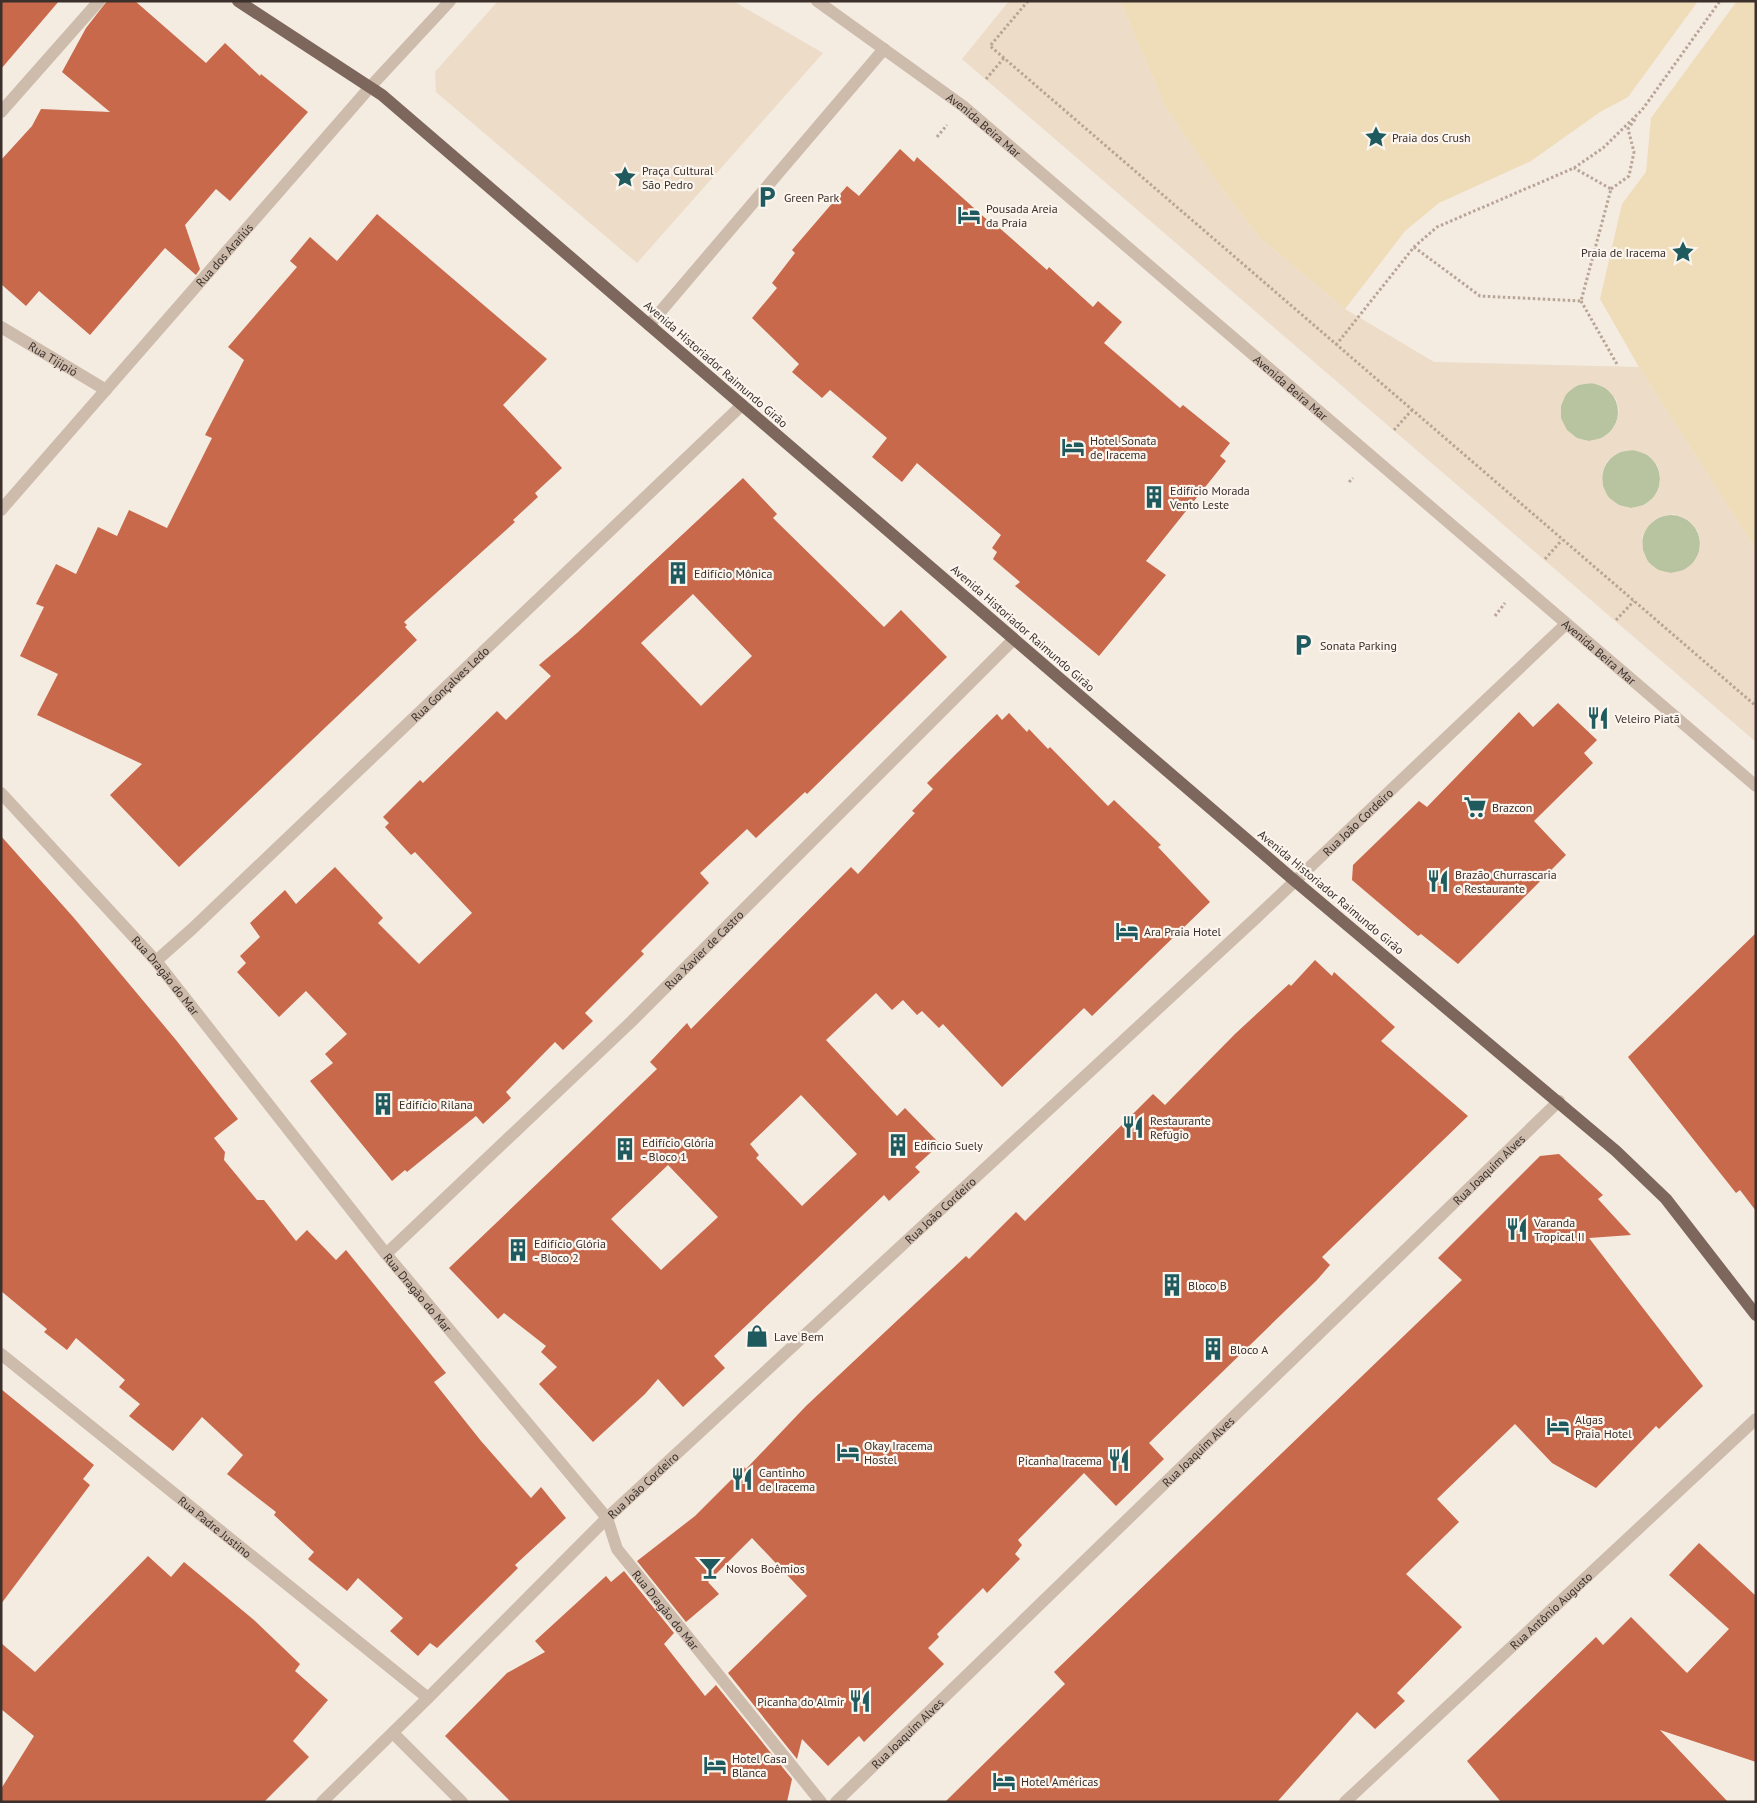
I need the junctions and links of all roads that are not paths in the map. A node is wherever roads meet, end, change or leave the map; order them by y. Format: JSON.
{"nodes":[{"id":1,"x":99,"y":1,"type":"edge"},
{"id":2,"x":238,"y":1,"type":"edge"},
{"id":3,"x":450,"y":1,"type":"edge"},
{"id":4,"x":817,"y":1,"type":"edge"},
{"id":5,"x":884,"y":49,"type":"junction"},
{"id":6,"x":371,"y":86,"type":"junction"},
{"id":7,"x":1,"y":112,"type":"edge"},
{"id":8,"x":649,"y":325,"type":"junction"},
{"id":9,"x":1,"y":327,"type":"edge"},
{"id":10,"x":106,"y":390,"type":"junction"},
{"id":11,"x":742,"y":405,"type":"junction"},
{"id":12,"x":1,"y":510,"type":"edge"},
{"id":13,"x":1566,"y":624,"type":"junction"},
{"id":14,"x":1014,"y":639,"type":"junction"},
{"id":15,"x":1756,"y":786,"type":"edge"},
{"id":16,"x":1,"y":794,"type":"edge"},
{"id":17,"x":1295,"y":881,"type":"junction"},
{"id":18,"x":156,"y":961,"type":"junction"},
{"id":19,"x":1559,"y":1101,"type":"junction"},
{"id":20,"x":386,"y":1254,"type":"junction"},
{"id":21,"x":1756,"y":1315,"type":"edge"},
{"id":22,"x":1,"y":1354,"type":"edge"},
{"id":23,"x":1756,"y":1419,"type":"edge"},
{"id":24,"x":607,"y":1518,"type":"junction"},
{"id":25,"x":428,"y":1698,"type":"junction"},
{"id":26,"x":393,"y":1733,"type":"junction"},
{"id":27,"x":322,"y":1802,"type":"edge"},
{"id":28,"x":462,"y":1802,"type":"edge"},
{"id":29,"x":822,"y":1802,"type":"edge"},
{"id":30,"x":836,"y":1802,"type":"edge"},
{"id":31,"x":1345,"y":1802,"type":"edge"}],
"edges":[{"from":1,"to":7,"type":"street"},
{"from":2,"to":6,"type":"main road","name":"Avenida Historiador Raimundo Girão"},
{"from":3,"to":6,"type":"street","name":"Rua dos Arariús"},
{"from":4,"to":5,"type":"street","name":"Avenida Beira Mar"},
{"from":5,"to":8,"type":"street"},
{"from":5,"to":13,"type":"street","name":"Avenida Beira Mar"},
{"from":6,"to":8,"type":"main road","name":"Avenida Historiador Raimundo Girão"},
{"from":6,"to":10,"type":"street","name":"Rua dos Arariús"},
{"from":8,"to":11,"type":"main road","name":"Avenida Historiador Raimundo Girão"},
{"from":9,"to":10,"type":"street","name":"Rua Tijipió"},
{"from":10,"to":12,"type":"street","name":"Rua dos Arariús"},
{"from":11,"to":14,"type":"main road","name":"Avenida Historiador Raimundo Girão"},
{"from":11,"to":18,"type":"street","name":"Rua Gonçalves Ledo"},
{"from":13,"to":15,"type":"street","name":"Avenida Beira Mar"},
{"from":13,"to":17,"type":"street","name":"Rua João Cordeiro"},
{"from":14,"to":17,"type":"main road","name":"Avenida Historiador Raimundo Girão"},
{"from":14,"to":20,"type":"street","name":"Rua Xavier de Castro"},
{"from":16,"to":18,"type":"street","name":"Rua Dragão do Mar"},
{"from":17,"to":19,"type":"main road","name":"Avenida Historiador Raimundo Girão"},
{"from":17,"to":24,"type":"street","name":"Rua João Cordeiro"},
{"from":18,"to":20,"type":"street","name":"Rua Dragão do Mar"},
{"from":19,"to":21,"type":"main road","name":"Avenida Historiador Raimundo Girão"},
{"from":19,"to":30,"type":"street","name":"Rua Joaquim Alves"},
{"from":20,"to":24,"type":"street","name":"Rua Dragão do Mar"},
{"from":22,"to":25,"type":"street","name":"Rua Padre Justino"},
{"from":23,"to":31,"type":"street","name":"Rua Antônio Augusto"},
{"from":24,"to":25,"type":"street","name":"Rua João Cordeiro"},
{"from":24,"to":29,"type":"street","name":"Rua Dragão do Mar"},
{"from":25,"to":26,"type":"street","name":"Rua João Cordeiro"},
{"from":26,"to":27,"type":"street","name":"Rua João Cordeiro"},
{"from":26,"to":28,"type":"street"}]}
